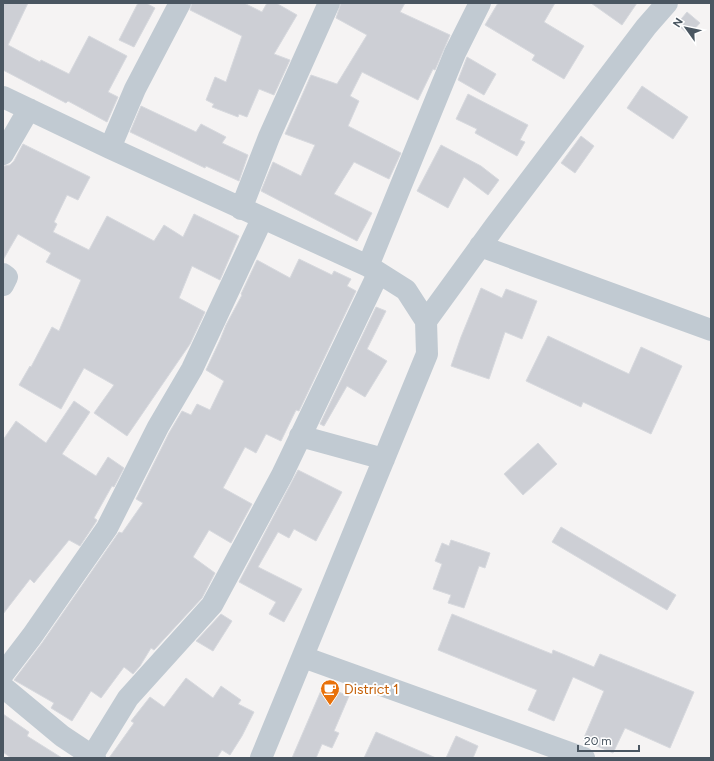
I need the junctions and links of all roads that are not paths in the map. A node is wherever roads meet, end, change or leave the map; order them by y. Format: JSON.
{"nodes":[{"id":1,"x":329,"y":3,"type":"edge"},
{"id":2,"x":480,"y":3,"type":"edge"},
{"id":3,"x":667,"y":3,"type":"edge"},
{"id":4,"x":178,"y":4,"type":"edge"},
{"id":5,"x":3,"y":97,"type":"edge"},
{"id":6,"x":29,"y":109,"type":"junction"},
{"id":7,"x":110,"y":148,"type":"junction"},
{"id":8,"x":3,"y":154,"type":"edge"},
{"id":9,"x":241,"y":209,"type":"junction"},
{"id":10,"x":262,"y":218,"type":"junction"},
{"id":11,"x":480,"y":246,"type":"junction"},
{"id":12,"x":373,"y":270,"type":"junction"},
{"id":13,"x":3,"y":274,"type":"edge"},
{"id":14,"x":3,"y":285,"type":"edge"},
{"id":15,"x":426,"y":321,"type":"junction"},
{"id":16,"x":711,"y":330,"type":"edge"},
{"id":17,"x":300,"y":436,"type":"junction"},
{"id":18,"x":384,"y":460,"type":"junction"},
{"id":19,"x":303,"y":657,"type":"junction"},
{"id":20,"x":3,"y":674,"type":"edge"},
{"id":21,"x":3,"y":688,"type":"edge"},
{"id":22,"x":93,"y":757,"type":"edge"},
{"id":23,"x":261,"y":758,"type":"edge"},
{"id":24,"x":584,"y":758,"type":"edge"}],
"edges":[{"from":1,"to":9,"type":"street"},
{"from":2,"to":12,"type":"street"},
{"from":3,"to":11,"type":"street"},
{"from":4,"to":7,"type":"street"},
{"from":5,"to":6,"type":"street"},
{"from":6,"to":7,"type":"street"},
{"from":6,"to":8,"type":"street"},
{"from":7,"to":9,"type":"street"},
{"from":9,"to":10,"type":"street"},
{"from":10,"to":12,"type":"street"},
{"from":10,"to":20,"type":"street"},
{"from":11,"to":15,"type":"street"},
{"from":11,"to":16,"type":"street"},
{"from":12,"to":15,"type":"street"},
{"from":12,"to":17,"type":"street"},
{"from":13,"to":14,"type":"street"},
{"from":15,"to":18,"type":"street"},
{"from":17,"to":18,"type":"street"},
{"from":17,"to":22,"type":"street"},
{"from":18,"to":19,"type":"street"},
{"from":19,"to":23,"type":"street"},
{"from":19,"to":24,"type":"street"},
{"from":21,"to":22,"type":"street"}]}
